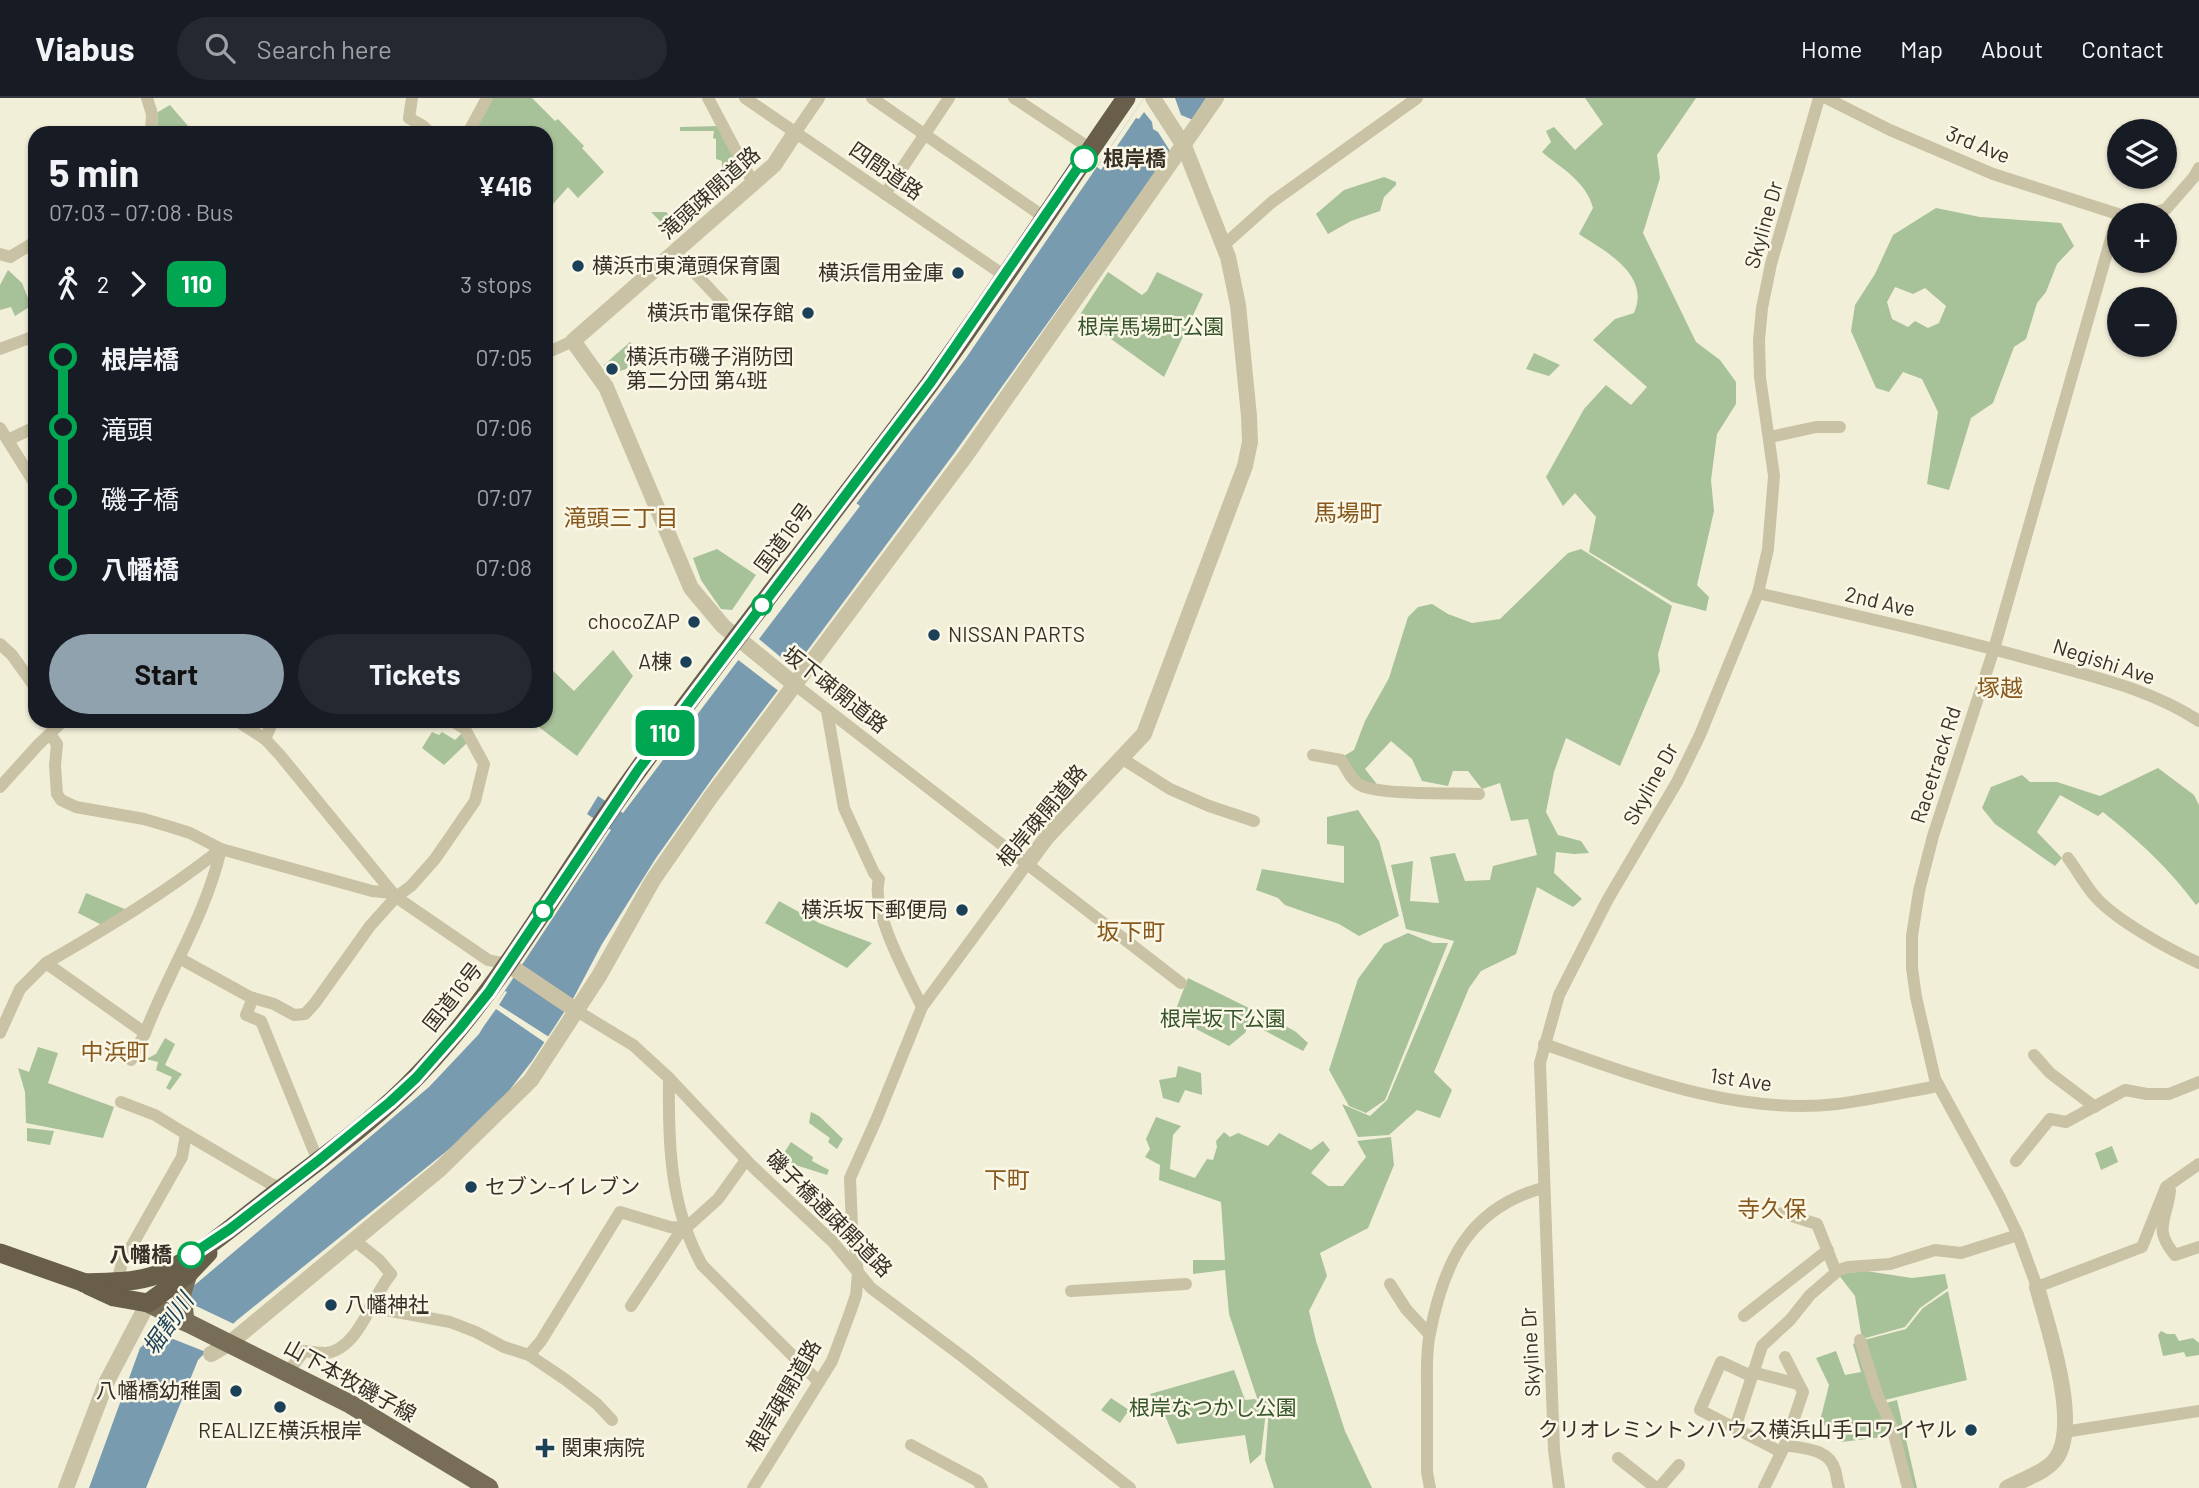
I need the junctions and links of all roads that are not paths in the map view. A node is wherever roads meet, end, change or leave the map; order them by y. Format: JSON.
{"nodes":[{"id":1,"x":146,"y":98,"type":"edge"},
{"id":2,"x":412,"y":98,"type":"edge"},
{"id":3,"x":486,"y":98,"type":"edge"},
{"id":4,"x":708,"y":98,"type":"edge"},
{"id":5,"x":745,"y":98,"type":"edge"},
{"id":6,"x":819,"y":98,"type":"edge"},
{"id":7,"x":872,"y":98,"type":"edge"},
{"id":8,"x":949,"y":98,"type":"edge"},
{"id":9,"x":1014,"y":98,"type":"edge"},
{"id":10,"x":1126,"y":98,"type":"edge"},
{"id":11,"x":1153,"y":98,"type":"edge"},
{"id":12,"x":1216,"y":98,"type":"edge"},
{"id":13,"x":1418,"y":98,"type":"edge"},
{"id":14,"x":1819,"y":98,"type":"edge"},
{"id":15,"x":1826,"y":98,"type":"edge"},
{"id":16,"x":151,"y":126,"type":"edge"},
{"id":17,"x":423,"y":126,"type":"edge"},
{"id":18,"x":472,"y":126,"type":"edge"},
{"id":19,"x":795,"y":133,"type":"junction"},
{"id":20,"x":925,"y":134,"type":"junction"},
{"id":21,"x":1182,"y":142,"type":"junction"},
{"id":22,"x":1091,"y":149,"type":"junction"},
{"id":23,"x":2199,"y":168,"type":"edge"},
{"id":24,"x":753,"y":183,"type":"junction"},
{"id":25,"x":885,"y":194,"type":"junction"},
{"id":26,"x":2171,"y":203,"type":"edge"},
{"id":27,"x":2107,"y":213,"type":"edge"},
{"id":28,"x":1044,"y":217,"type":"junction"},
{"id":29,"x":1225,"y":244,"type":"junction"},
{"id":30,"x":28,"y":246,"type":"edge"},
{"id":31,"x":676,"y":252,"type":"junction"},
{"id":32,"x":2107,"y":253,"type":"edge"},
{"id":33,"x":0,"y":254,"type":"edge"},
{"id":34,"x":1004,"y":276,"type":"junction"},
{"id":35,"x":723,"y":303,"type":"dead end"},
{"id":36,"x":28,"y":339,"type":"edge"},
{"id":37,"x":573,"y":341,"type":"junction"},
{"id":38,"x":0,"y":349,"type":"edge"},
{"id":39,"x":553,"y":349,"type":"edge"},
{"id":40,"x":1840,"y":427,"type":"dead end"},
{"id":41,"x":0,"y":428,"type":"edge"},
{"id":42,"x":28,"y":430,"type":"edge"},
{"id":43,"x":1770,"y":437,"type":"junction"},
{"id":44,"x":8,"y":440,"type":"junction"},
{"id":45,"x":28,"y":473,"type":"edge"},
{"id":46,"x":1758,"y":593,"type":"junction"},
{"id":47,"x":742,"y":643,"type":"junction"},
{"id":48,"x":0,"y":644,"type":"edge"},
{"id":49,"x":1994,"y":649,"type":"junction"},
{"id":50,"x":28,"y":677,"type":"edge"},
{"id":51,"x":791,"y":682,"type":"junction"},
{"id":52,"x":827,"y":711,"type":"junction"},
{"id":53,"x":2199,"y":721,"type":"edge"},
{"id":54,"x":55,"y":728,"type":"edge"},
{"id":55,"x":58,"y":728,"type":"edge"},
{"id":56,"x":248,"y":728,"type":"edge"},
{"id":57,"x":270,"y":728,"type":"edge"},
{"id":58,"x":463,"y":728,"type":"edge"},
{"id":59,"x":265,"y":739,"type":"junction"},
{"id":60,"x":1313,"y":755,"type":"dead end"},
{"id":61,"x":1121,"y":758,"type":"junction"},
{"id":62,"x":0,"y":787,"type":"edge"},
{"id":63,"x":1479,"y":794,"type":"dead end"},
{"id":64,"x":1254,"y":821,"type":"dead end"},
{"id":65,"x":221,"y":849,"type":"junction"},
{"id":66,"x":2068,"y":858,"type":"dead end"},
{"id":67,"x":1027,"y":864,"type":"junction"},
{"id":68,"x":394,"y":895,"type":"junction"},
{"id":69,"x":179,"y":958,"type":"junction"},
{"id":70,"x":46,"y":963,"type":"junction"},
{"id":71,"x":2199,"y":963,"type":"edge"},
{"id":72,"x":513,"y":968,"type":"junction"},
{"id":73,"x":1181,"y":983,"type":"dead end"},
{"id":74,"x":253,"y":998,"type":"junction"},
{"id":75,"x":922,"y":1007,"type":"junction"},
{"id":76,"x":573,"y":1008,"type":"junction"},
{"id":77,"x":0,"y":1033,"type":"edge"},
{"id":78,"x":145,"y":1033,"type":"junction"},
{"id":79,"x":1544,"y":1044,"type":"junction"},
{"id":80,"x":2034,"y":1055,"type":"dead end"},
{"id":81,"x":131,"y":1060,"type":"dead end"},
{"id":82,"x":669,"y":1079,"type":"junction"},
{"id":83,"x":2199,"y":1082,"type":"edge"},
{"id":84,"x":1938,"y":1086,"type":"junction"},
{"id":85,"x":121,"y":1102,"type":"dead end"},
{"id":86,"x":2095,"y":1107,"type":"junction"},
{"id":87,"x":186,"y":1134,"type":"junction"},
{"id":88,"x":746,"y":1160,"type":"junction"},
{"id":89,"x":318,"y":1161,"type":"junction"},
{"id":90,"x":2016,"y":1161,"type":"dead end"},
{"id":91,"x":2199,"y":1164,"type":"edge"},
{"id":92,"x":2171,"y":1184,"type":"junction"},
{"id":93,"x":282,"y":1188,"type":"junction"},
{"id":94,"x":1543,"y":1188,"type":"junction"},
{"id":95,"x":1782,"y":1213,"type":"dead end"},
{"id":96,"x":687,"y":1228,"type":"junction"},
{"id":97,"x":230,"y":1229,"type":"junction"},
{"id":98,"x":2018,"y":1235,"type":"junction"},
{"id":99,"x":354,"y":1240,"type":"junction"},
{"id":100,"x":2199,"y":1247,"type":"edge"},
{"id":101,"x":1828,"y":1250,"type":"junction"},
{"id":102,"x":0,"y":1253,"type":"edge"},
{"id":103,"x":1836,"y":1272,"type":"junction"},
{"id":104,"x":858,"y":1273,"type":"junction"},
{"id":105,"x":186,"y":1282,"type":"junction"},
{"id":106,"x":1186,"y":1284,"type":"dead end"},
{"id":107,"x":1390,"y":1284,"type":"dead end"},
{"id":108,"x":2037,"y":1287,"type":"junction"},
{"id":109,"x":115,"y":1290,"type":"junction"},
{"id":110,"x":1071,"y":1291,"type":"dead end"},
{"id":111,"x":631,"y":1306,"type":"dead end"},
{"id":112,"x":156,"y":1307,"type":"junction"},
{"id":113,"x":370,"y":1307,"type":"junction"},
{"id":114,"x":1744,"y":1316,"type":"dead end"},
{"id":115,"x":185,"y":1322,"type":"junction"},
{"id":116,"x":1429,"y":1334,"type":"junction"},
{"id":117,"x":1860,"y":1340,"type":"dead end"},
{"id":118,"x":220,"y":1345,"type":"junction"},
{"id":119,"x":529,"y":1355,"type":"junction"},
{"id":120,"x":1785,"y":1357,"type":"dead end"},
{"id":121,"x":288,"y":1372,"type":"junction"},
{"id":122,"x":1752,"y":1374,"type":"junction"},
{"id":123,"x":819,"y":1382,"type":"junction"},
{"id":124,"x":1798,"y":1384,"type":"junction"},
{"id":125,"x":2199,"y":1411,"type":"edge"},
{"id":126,"x":612,"y":1420,"type":"dead end"},
{"id":127,"x":1735,"y":1429,"type":"junction"},
{"id":128,"x":2072,"y":1431,"type":"junction"},
{"id":129,"x":911,"y":1445,"type":"dead end"},
{"id":130,"x":1783,"y":1448,"type":"junction"},
{"id":131,"x":1618,"y":1458,"type":"dead end"},
{"id":132,"x":1679,"y":1465,"type":"dead end"},
{"id":133,"x":66,"y":1488,"type":"edge"},
{"id":134,"x":489,"y":1488,"type":"edge"},
{"id":135,"x":753,"y":1488,"type":"edge"},
{"id":136,"x":982,"y":1488,"type":"edge"},
{"id":137,"x":1130,"y":1488,"type":"edge"},
{"id":138,"x":1430,"y":1488,"type":"edge"},
{"id":139,"x":1559,"y":1488,"type":"edge"},
{"id":140,"x":1658,"y":1488,"type":"edge"},
{"id":141,"x":1764,"y":1488,"type":"edge"},
{"id":142,"x":1839,"y":1488,"type":"edge"},
{"id":143,"x":1908,"y":1488,"type":"edge"},
{"id":144,"x":2007,"y":1488,"type":"edge"}],
"edges":[{"from":1,"to":16,"type":"street"},
{"from":2,"to":17,"type":"street"},
{"from":3,"to":18,"type":"street"},
{"from":4,"to":24,"type":"street"},
{"from":5,"to":19,"type":"street","name":"四間道路"},
{"from":6,"to":19,"type":"street"},
{"from":7,"to":20,"type":"street"},
{"from":8,"to":20,"type":"street"},
{"from":9,"to":22,"type":"street"},
{"from":10,"to":22,"type":"highway","name":"国道16号"},
{"from":11,"to":21,"type":"street","name":"根岸疎開道路"},
{"from":12,"to":21,"type":"street"},
{"from":13,"to":29,"type":"street"},
{"from":14,"to":43,"type":"street","name":"Skyline Dr"},
{"from":15,"to":27,"type":"street","name":"3rd Ave"},
{"from":19,"to":24,"type":"street","name":"滝頭疎開道路"},
{"from":19,"to":25,"type":"street","name":"四間道路"},
{"from":20,"to":25,"type":"street"},
{"from":20,"to":28,"type":"street"},
{"from":21,"to":29,"type":"street","name":"根岸疎開道路"},
{"from":21,"to":51,"type":"street"},
{"from":22,"to":28,"type":"highway","name":"国道16号"},
{"from":23,"to":26,"type":"street"},
{"from":24,"to":31,"type":"street","name":"滝頭疎開道路"},
{"from":25,"to":34,"type":"street","name":"四間道路"},
{"from":28,"to":34,"type":"highway","name":"国道16号"},
{"from":29,"to":61,"type":"street","name":"根岸疎開道路"},
{"from":30,"to":33,"type":"street"},
{"from":31,"to":35,"type":"street"},
{"from":31,"to":37,"type":"street","name":"滝頭疎開道路"},
{"from":32,"to":49,"type":"street","name":"Racetrack Rd"},
{"from":34,"to":47,"type":"highway","name":"国道16号"},
{"from":36,"to":38,"type":"street"},
{"from":37,"to":39,"type":"street","name":"滝頭疎開道路"},
{"from":37,"to":47,"type":"street","name":"坂下疎開道路"},
{"from":40,"to":43,"type":"street"},
{"from":41,"to":44,"type":"street"},
{"from":42,"to":44,"type":"street"},
{"from":43,"to":46,"type":"street","name":"Skyline Dr"},
{"from":44,"to":45,"type":"street"},
{"from":46,"to":49,"type":"street","name":"2nd Ave"},
{"from":46,"to":79,"type":"street","name":"Skyline Dr"},
{"from":47,"to":51,"type":"street","name":"坂下疎開道路"},
{"from":47,"to":72,"type":"highway","name":"国道16号"},
{"from":48,"to":50,"type":"street"},
{"from":49,"to":53,"type":"street","name":"Negishi Ave"},
{"from":49,"to":84,"type":"street","name":"Racetrack Rd"},
{"from":51,"to":52,"type":"street","name":"坂下疎開道路"},
{"from":51,"to":76,"type":"street"},
{"from":52,"to":67,"type":"street","name":"坂下疎開道路"},
{"from":52,"to":75,"type":"street"},
{"from":54,"to":62,"type":"street"},
{"from":55,"to":65,"type":"street"},
{"from":56,"to":59,"type":"street"},
{"from":57,"to":59,"type":"street"},
{"from":58,"to":68,"type":"street"},
{"from":59,"to":68,"type":"street"},
{"from":60,"to":63,"type":"street"},
{"from":61,"to":64,"type":"street"},
{"from":61,"to":67,"type":"street","name":"根岸疎開道路"},
{"from":65,"to":68,"type":"street"},
{"from":65,"to":69,"type":"street"},
{"from":65,"to":70,"type":"street"},
{"from":66,"to":71,"type":"street"},
{"from":67,"to":73,"type":"street","name":"坂下疎開道路"},
{"from":67,"to":75,"type":"street","name":"根岸疎開道路"},
{"from":68,"to":72,"type":"street"},
{"from":68,"to":74,"type":"street"},
{"from":69,"to":74,"type":"street"},
{"from":69,"to":78,"type":"street"},
{"from":70,"to":77,"type":"street"},
{"from":70,"to":78,"type":"street"},
{"from":72,"to":76,"type":"street","name":"磯子橋通疎開道路"},
{"from":72,"to":89,"type":"highway","name":"国道16号"},
{"from":74,"to":89,"type":"street"},
{"from":75,"to":104,"type":"street","name":"根岸疎開道路"},
{"from":76,"to":82,"type":"street","name":"磯子橋通疎開道路"},
{"from":76,"to":99,"type":"street"},
{"from":78,"to":81,"type":"street"},
{"from":79,"to":84,"type":"street","name":"1st Ave"},
{"from":79,"to":94,"type":"street","name":"Skyline Dr"},
{"from":80,"to":86,"type":"street"},
{"from":82,"to":88,"type":"street","name":"磯子橋通疎開道路"},
{"from":82,"to":96,"type":"street"},
{"from":83,"to":86,"type":"street"},
{"from":84,"to":98,"type":"street","name":"Racetrack Rd"},
{"from":85,"to":87,"type":"street"},
{"from":86,"to":90,"type":"street"},
{"from":87,"to":93,"type":"street"},
{"from":87,"to":109,"type":"street"},
{"from":88,"to":96,"type":"street"},
{"from":88,"to":104,"type":"street","name":"磯子橋通疎開道路"},
{"from":89,"to":93,"type":"highway","name":"国道16号"},
{"from":91,"to":92,"type":"street"},
{"from":92,"to":100,"type":"street"},
{"from":92,"to":108,"type":"street"},
{"from":93,"to":97,"type":"highway","name":"国道16号"},
{"from":94,"to":116,"type":"street"},
{"from":94,"to":139,"type":"street","name":"Skyline Dr"},
{"from":95,"to":101,"type":"street"},
{"from":96,"to":111,"type":"street"},
{"from":96,"to":119,"type":"street"},
{"from":96,"to":123,"type":"street"},
{"from":97,"to":105,"type":"highway","name":"国道16号"},
{"from":97,"to":109,"type":"highway","name":"国道16号"},
{"from":98,"to":103,"type":"street"},
{"from":98,"to":108,"type":"street","name":"Racetrack Rd"},
{"from":99,"to":113,"type":"street"},
{"from":99,"to":118,"type":"street"},
{"from":101,"to":103,"type":"street"},
{"from":101,"to":114,"type":"street"},
{"from":102,"to":109,"type":"highway","name":"国道16号"},
{"from":103,"to":122,"type":"street"},
{"from":104,"to":123,"type":"street","name":"根岸疎開道路"},
{"from":104,"to":137,"type":"street","name":"磯子橋通疎開道路"},
{"from":105,"to":112,"type":"highway","name":"国道16号"},
{"from":105,"to":115,"type":"main road"},
{"from":106,"to":110,"type":"street"},
{"from":107,"to":116,"type":"street"},
{"from":108,"to":128,"type":"street"},
{"from":109,"to":112,"type":"highway","name":"国道16号"},
{"from":112,"to":115,"type":"main road","name":"山下本牧磯子線"},
{"from":112,"to":133,"type":"street"},
{"from":113,"to":119,"type":"street"},
{"from":113,"to":121,"type":"street"},
{"from":115,"to":118,"type":"main road","name":"山下本牧磯子線"},
{"from":116,"to":138,"type":"street"},
{"from":117,"to":143,"type":"street"},
{"from":118,"to":121,"type":"main road","name":"山下本牧磯子線"},
{"from":119,"to":126,"type":"street"},
{"from":120,"to":124,"type":"street"},
{"from":121,"to":134,"type":"main road","name":"山下本牧磯子線"},
{"from":122,"to":124,"type":"street"},
{"from":122,"to":127,"type":"street"},
{"from":122,"to":127,"type":"street"},
{"from":123,"to":135,"type":"street","name":"根岸疎開道路"},
{"from":124,"to":130,"type":"street"},
{"from":125,"to":128,"type":"street"},
{"from":127,"to":130,"type":"street"},
{"from":128,"to":144,"type":"street"},
{"from":129,"to":136,"type":"street"},
{"from":130,"to":141,"type":"street"},
{"from":130,"to":142,"type":"street"},
{"from":131,"to":140,"type":"street"},
{"from":132,"to":140,"type":"street"}]}
